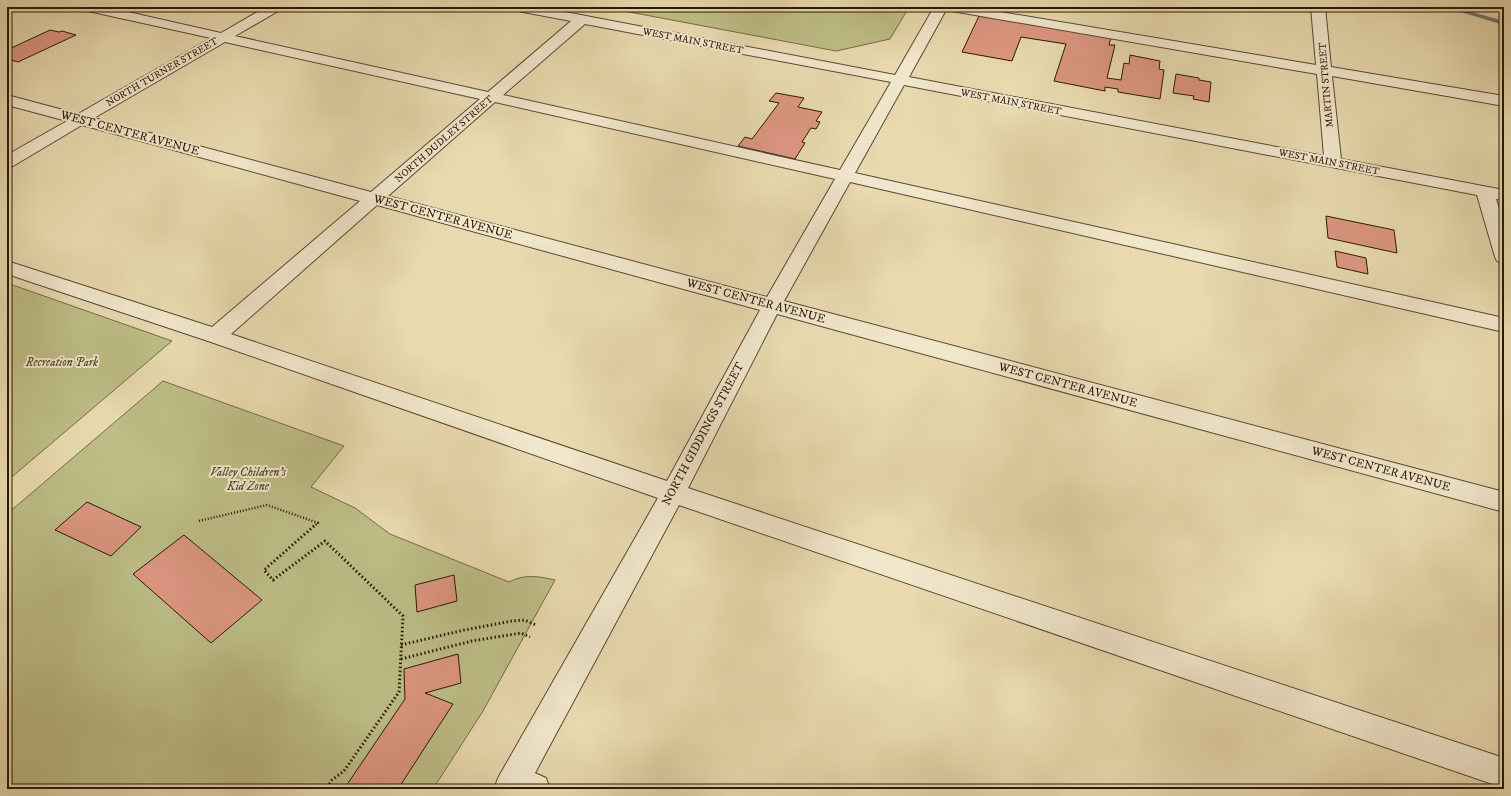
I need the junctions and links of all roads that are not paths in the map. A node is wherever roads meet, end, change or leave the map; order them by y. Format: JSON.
{"nodes":[{"id":1,"x":88,"y":7,"type":"edge"},
{"id":2,"x":275,"y":7,"type":"edge"},
{"id":3,"x":518,"y":7,"type":"edge"},
{"id":4,"x":941,"y":7,"type":"edge"},
{"id":5,"x":948,"y":7,"type":"edge"},
{"id":6,"x":1318,"y":7,"type":"edge"},
{"id":7,"x":582,"y":19,"type":"junction"},
{"id":8,"x":223,"y":37,"type":"junction"},
{"id":9,"x":1324,"y":71,"type":"junction"},
{"id":10,"x":900,"y":81,"type":"junction"},
{"id":11,"x":492,"y":97,"type":"junction"},
{"id":12,"x":7,"y":100,"type":"edge"},
{"id":13,"x":1504,"y":101,"type":"edge"},
{"id":14,"x":80,"y":120,"type":"junction"},
{"id":15,"x":7,"y":162,"type":"edge"},
{"id":16,"x":1333,"y":162,"type":"junction"},
{"id":17,"x":846,"y":176,"type":"junction"},
{"id":18,"x":1485,"y":192,"type":"junction"},
{"id":19,"x":1504,"y":195,"type":"edge"},
{"id":20,"x":374,"y":199,"type":"junction"},
{"id":21,"x":1504,"y":257,"type":"edge"},
{"id":22,"x":7,"y":268,"type":"edge"},
{"id":23,"x":772,"y":305,"type":"junction"},
{"id":24,"x":1504,"y":325,"type":"edge"},
{"id":25,"x":215,"y":336,"type":"junction"},
{"id":26,"x":673,"y":493,"type":"junction"},
{"id":27,"x":1504,"y":502,"type":"edge"},
{"id":28,"x":1504,"y":773,"type":"edge"},
{"id":29,"x":520,"y":786,"type":"edge"}],
"edges":[{"from":1,"to":8,"type":"street"},
{"from":2,"to":8,"type":"street","name":"NORTH TURNER STREET"},
{"from":3,"to":7,"type":"street","name":"WEST MAIN STREET"},
{"from":4,"to":10,"type":"street","name":"NORTH GIDDINGS STREET"},
{"from":5,"to":9,"type":"street"},
{"from":6,"to":9,"type":"street","name":"MARTIN STREET"},
{"from":7,"to":10,"type":"street","name":"WEST MAIN STREET"},
{"from":7,"to":11,"type":"street","name":"NORTH DUDLEY STREET"},
{"from":8,"to":11,"type":"street"},
{"from":8,"to":14,"type":"street","name":"NORTH TURNER STREET"},
{"from":9,"to":13,"type":"street"},
{"from":9,"to":16,"type":"street","name":"MARTIN STREET"},
{"from":10,"to":16,"type":"street","name":"WEST MAIN STREET"},
{"from":10,"to":17,"type":"street","name":"NORTH GIDDINGS STREET"},
{"from":11,"to":17,"type":"street"},
{"from":11,"to":20,"type":"street","name":"NORTH DUDLEY STREET"},
{"from":12,"to":14,"type":"street","name":"WEST CENTER AVENUE"},
{"from":14,"to":15,"type":"street","name":"NORTH TURNER STREET"},
{"from":14,"to":20,"type":"street","name":"WEST CENTER AVENUE"},
{"from":16,"to":18,"type":"street","name":"WEST MAIN STREET"},
{"from":17,"to":23,"type":"street","name":"NORTH GIDDINGS STREET"},
{"from":17,"to":24,"type":"street"},
{"from":18,"to":19,"type":"street","name":"WEST MAIN STREET"},
{"from":18,"to":21,"type":"street"},
{"from":20,"to":23,"type":"street","name":"WEST CENTER AVENUE"},
{"from":20,"to":25,"type":"street","name":"NORTH DUDLEY STREET"},
{"from":22,"to":25,"type":"street"},
{"from":23,"to":26,"type":"street","name":"NORTH GIDDINGS STREET"},
{"from":23,"to":27,"type":"street","name":"WEST CENTER AVENUE"},
{"from":25,"to":26,"type":"street"},
{"from":26,"to":28,"type":"street"},
{"from":26,"to":29,"type":"street","name":"NORTH GIDDINGS STREET"}]}
